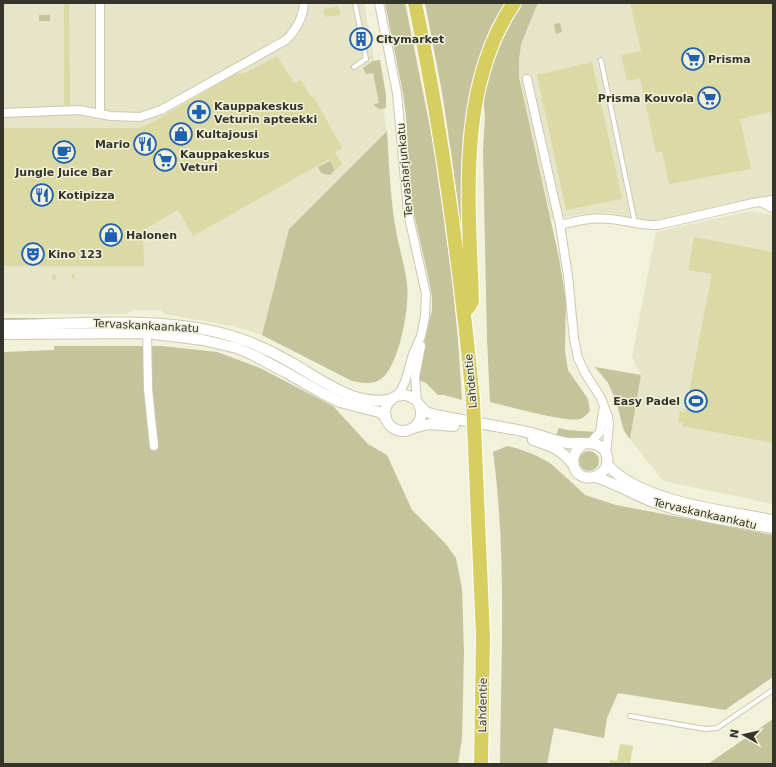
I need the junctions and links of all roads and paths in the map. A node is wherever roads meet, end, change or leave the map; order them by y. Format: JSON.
{"nodes":[{"id":1,"x":100,"y":3,"type":"edge"},
{"id":2,"x":298,"y":3,"type":"edge"},
{"id":3,"x":304,"y":3,"type":"edge"},
{"id":4,"x":355,"y":3,"type":"edge"},
{"id":5,"x":379,"y":3,"type":"edge"},
{"id":6,"x":415,"y":3,"type":"edge"},
{"id":7,"x":514,"y":3,"type":"edge"},
{"id":8,"x":296,"y":28,"type":"junction"},
{"id":9,"x":601,"y":60,"type":"dead end"},
{"id":10,"x":354,"y":67,"type":"dead end"},
{"id":11,"x":527,"y":79,"type":"dead end"},
{"id":12,"x":3,"y":113,"type":"edge"},
{"id":13,"x":100,"y":114,"type":"junction"},
{"id":14,"x":773,"y":200,"type":"edge"},
{"id":15,"x":760,"y":202,"type":"junction"},
{"id":16,"x":773,"y":208,"type":"edge"},
{"id":17,"x":635,"y":223,"type":"junction"},
{"id":18,"x":560,"y":225,"type":"junction"},
{"id":19,"x":465,"y":316,"type":"junction"},
{"id":20,"x":3,"y":325,"type":"edge"},
{"id":21,"x":147,"y":328,"type":"junction"},
{"id":22,"x":3,"y":334,"type":"edge"},
{"id":23,"x":421,"y":336,"type":"junction"},
{"id":24,"x":394,"y":398,"type":"junction"},
{"id":25,"x":601,"y":398,"type":"junction"},
{"id":26,"x":418,"y":404,"type":"junction"},
{"id":27,"x":386,"y":417,"type":"junction"},
{"id":28,"x":413,"y":428,"type":"junction"},
{"id":29,"x":587,"y":443,"type":"junction"},
{"id":30,"x":154,"y":446,"type":"dead end"},
{"id":31,"x":607,"y":459,"type":"junction"},
{"id":32,"x":574,"y":466,"type":"junction"},
{"id":33,"x":595,"y":477,"type":"junction"},
{"id":34,"x":727,"y":515,"type":"junction"},
{"id":35,"x":773,"y":520,"type":"edge"},
{"id":36,"x":773,"y":528,"type":"edge"},
{"id":37,"x":773,"y":690,"type":"edge"},
{"id":38,"x":630,"y":716,"type":"dead end"},
{"id":39,"x":481,"y":764,"type":"edge"}],
"edges":[{"from":1,"to":13,"type":"street"},
{"from":2,"to":8,"type":"street"},
{"from":3,"to":8,"type":"street"},
{"from":4,"to":10,"type":"lane"},
{"from":5,"to":23,"type":"street","name":"Tervasharjunkatu"},
{"from":6,"to":19,"type":"highway","name":"Lahdentie"},
{"from":7,"to":19,"type":"highway"},
{"from":8,"to":13,"type":"street"},
{"from":9,"to":17,"type":"lane"},
{"from":11,"to":18,"type":"street"},
{"from":12,"to":13,"type":"street"},
{"from":14,"to":15,"type":"street"},
{"from":15,"to":16,"type":"street"},
{"from":15,"to":17,"type":"street"},
{"from":17,"to":18,"type":"street"},
{"from":18,"to":25,"type":"street"},
{"from":19,"to":39,"type":"highway","name":"Lahdentie","bridge":true},
{"from":20,"to":21,"type":"street","name":"Tervaskankaankatu"},
{"from":21,"to":22,"type":"street","name":"Tervaskankaankatu"},
{"from":21,"to":24,"type":"street","name":"Tervaskankaankatu"},
{"from":21,"to":27,"type":"street","name":"Tervaskankaankatu"},
{"from":21,"to":30,"type":"street"},
{"from":23,"to":24,"type":"street","name":"Tervasharjunkatu"},
{"from":23,"to":26,"type":"street","name":"Tervasharjunkatu"},
{"from":24,"to":26,"type":"street"},
{"from":24,"to":27,"type":"street"},
{"from":25,"to":29,"type":"street"},
{"from":25,"to":31,"type":"street"},
{"from":26,"to":28,"type":"street"},
{"from":26,"to":29,"type":"street"},
{"from":27,"to":28,"type":"street"},
{"from":28,"to":32,"type":"street"},
{"from":29,"to":31,"type":"street"},
{"from":29,"to":32,"type":"street"},
{"from":31,"to":33,"type":"street"},
{"from":31,"to":34,"type":"street","name":"Tervaskankaankatu"},
{"from":32,"to":33,"type":"street"},
{"from":33,"to":34,"type":"street","name":"Tervaskankaankatu"},
{"from":34,"to":35,"type":"street","name":"Tervaskankaankatu"},
{"from":34,"to":36,"type":"street","name":"Tervaskankaankatu"},
{"from":37,"to":38,"type":"lane"}]}
